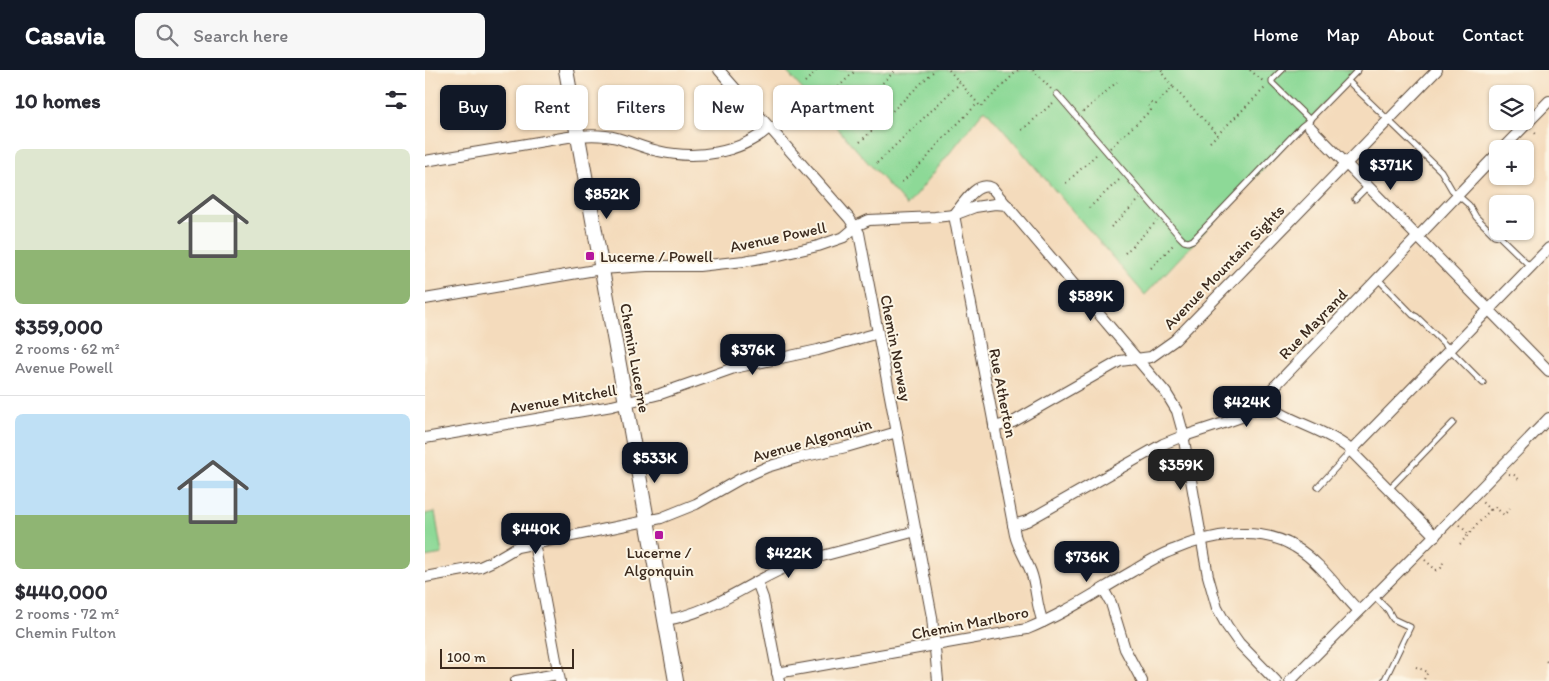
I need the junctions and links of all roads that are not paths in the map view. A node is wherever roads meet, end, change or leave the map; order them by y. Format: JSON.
{"nodes":[{"id":1,"x":566,"y":70,"type":"edge"},
{"id":2,"x":719,"y":70,"type":"edge"},
{"id":3,"x":1282,"y":70,"type":"edge"},
{"id":4,"x":1359,"y":70,"type":"edge"},
{"id":5,"x":1437,"y":70,"type":"edge"},
{"id":6,"x":1348,"y":81,"type":"junction"},
{"id":7,"x":1056,"y":95,"type":"road end"},
{"id":8,"x":1549,"y":101,"type":"edge"},
{"id":9,"x":1388,"y":120,"type":"junction"},
{"id":10,"x":1309,"y":123,"type":"junction"},
{"id":11,"x":770,"y":127,"type":"junction"},
{"id":12,"x":577,"y":136,"type":"junction"},
{"id":13,"x":1511,"y":140,"type":"edge"},
{"id":14,"x":425,"y":161,"type":"edge"},
{"id":15,"x":1489,"y":162,"type":"edge"},
{"id":16,"x":1346,"y":163,"type":"junction"},
{"id":17,"x":1368,"y":186,"type":"junction"},
{"id":18,"x":1457,"y":195,"type":"junction"},
{"id":19,"x":1355,"y":199,"type":"dead end"},
{"id":20,"x":1007,"y":205,"type":"junction"},
{"id":21,"x":954,"y":214,"type":"junction"},
{"id":22,"x":855,"y":227,"type":"junction"},
{"id":23,"x":1418,"y":237,"type":"junction"},
{"id":24,"x":1549,"y":248,"type":"edge"},
{"id":25,"x":1531,"y":267,"type":"junction"},
{"id":26,"x":601,"y":269,"type":"junction"},
{"id":27,"x":1377,"y":278,"type":"junction"},
{"id":28,"x":425,"y":299,"type":"edge"},
{"id":29,"x":1489,"y":310,"type":"junction"},
{"id":30,"x":878,"y":333,"type":"junction"},
{"id":31,"x":1450,"y":349,"type":"junction"},
{"id":32,"x":1138,"y":359,"type":"junction"},
{"id":33,"x":1549,"y":371,"type":"edge"},
{"id":34,"x":1483,"y":383,"type":"dead end"},
{"id":35,"x":1262,"y":400,"type":"junction"},
{"id":36,"x":625,"y":403,"type":"junction"},
{"id":37,"x":1549,"y":418,"type":"edge"},
{"id":38,"x":1453,"y":423,"type":"dead end"},
{"id":39,"x":994,"y":427,"type":"junction"},
{"id":40,"x":897,"y":432,"type":"junction"},
{"id":41,"x":1184,"y":436,"type":"junction"},
{"id":42,"x":425,"y":438,"type":"edge"},
{"id":43,"x":1351,"y":451,"type":"junction"},
{"id":44,"x":1318,"y":487,"type":"dead end"},
{"id":45,"x":1389,"y":489,"type":"junction"},
{"id":46,"x":647,"y":522,"type":"junction"},
{"id":47,"x":1013,"y":525,"type":"junction"},
{"id":48,"x":916,"y":531,"type":"junction"},
{"id":49,"x":1435,"y":536,"type":"junction"},
{"id":50,"x":1202,"y":541,"type":"junction"},
{"id":51,"x":534,"y":543,"type":"junction"},
{"id":52,"x":425,"y":577,"type":"edge"},
{"id":53,"x":757,"y":582,"type":"junction"},
{"id":54,"x":1103,"y":589,"type":"junction"},
{"id":55,"x":1374,"y":596,"type":"junction"},
{"id":56,"x":1359,"y":611,"type":"junction"},
{"id":57,"x":665,"y":620,"type":"junction"},
{"id":58,"x":1043,"y":622,"type":"junction"},
{"id":59,"x":936,"y":646,"type":"junction"},
{"id":60,"x":559,"y":677,"type":"edge"},
{"id":61,"x":778,"y":677,"type":"edge"},
{"id":62,"x":516,"y":681,"type":"edge"},
{"id":63,"x":676,"y":681,"type":"edge"},
{"id":64,"x":938,"y":681,"type":"edge"},
{"id":65,"x":1142,"y":681,"type":"edge"},
{"id":66,"x":1276,"y":681,"type":"edge"},
{"id":67,"x":1291,"y":681,"type":"edge"},
{"id":68,"x":1384,"y":681,"type":"edge"}],
"edges":[{"from":1,"to":12,"type":"main road","name":"Chemin Lucerne"},
{"from":2,"to":11,"type":"street","name":"Chemin Norway"},
{"from":3,"to":10,"type":"lane"},
{"from":4,"to":6,"type":"lane"},
{"from":5,"to":9,"type":"street","name":"Avenue Mountain Sights"},
{"from":6,"to":9,"type":"lane"},
{"from":6,"to":10,"type":"lane"},
{"from":7,"to":10,"type":"lane"},
{"from":8,"to":13,"type":"street"},
{"from":9,"to":16,"type":"street","name":"Avenue Mountain Sights"},
{"from":9,"to":18,"type":"lane"},
{"from":10,"to":16,"type":"street"},
{"from":11,"to":12,"type":"street"},
{"from":11,"to":22,"type":"street","name":"Chemin Norway"},
{"from":12,"to":14,"type":"street"},
{"from":12,"to":26,"type":"main road","name":"Chemin Lucerne"},
{"from":15,"to":18,"type":"street","name":"Rue Mayrand"},
{"from":16,"to":17,"type":"street"},
{"from":16,"to":32,"type":"street","name":"Avenue Mountain Sights"},
{"from":17,"to":19,"type":"lane"},
{"from":17,"to":23,"type":"street"},
{"from":18,"to":23,"type":"street","name":"Rue Mayrand"},
{"from":18,"to":25,"type":"lane"},
{"from":20,"to":21,"type":"street","name":"Avenue Powell"},
{"from":20,"to":21,"type":"street"},
{"from":20,"to":32,"type":"street"},
{"from":21,"to":22,"type":"street","name":"Avenue Powell"},
{"from":21,"to":39,"type":"street","name":"Rue Atherton"},
{"from":22,"to":26,"type":"street","name":"Avenue Powell"},
{"from":22,"to":30,"type":"street","name":"Chemin Norway"},
{"from":23,"to":27,"type":"street","name":"Rue Mayrand"},
{"from":23,"to":29,"type":"street"},
{"from":24,"to":25,"type":"street"},
{"from":25,"to":29,"type":"street"},
{"from":26,"to":28,"type":"street","name":"Avenue Powell"},
{"from":26,"to":36,"type":"main road","name":"Chemin Lucerne"},
{"from":27,"to":31,"type":"lane"},
{"from":27,"to":35,"type":"street","name":"Rue Mayrand"},
{"from":29,"to":31,"type":"street"},
{"from":29,"to":33,"type":"street"},
{"from":30,"to":36,"type":"street","name":"Avenue Mitchell"},
{"from":30,"to":40,"type":"street","name":"Chemin Norway"},
{"from":31,"to":34,"type":"lane"},
{"from":31,"to":43,"type":"street"},
{"from":32,"to":39,"type":"street","name":"Avenue Mountain Sights"},
{"from":32,"to":41,"type":"street"},
{"from":35,"to":41,"type":"street","name":"Rue Mayrand"},
{"from":35,"to":43,"type":"street"},
{"from":36,"to":42,"type":"street","name":"Avenue Mitchell"},
{"from":36,"to":46,"type":"main road","name":"Chemin Lucerne"},
{"from":37,"to":49,"type":"street"},
{"from":38,"to":45,"type":"lane"},
{"from":39,"to":47,"type":"street","name":"Rue Atherton"},
{"from":40,"to":46,"type":"street","name":"Avenue Algonquin"},
{"from":40,"to":48,"type":"street","name":"Chemin Norway"},
{"from":41,"to":47,"type":"street","name":"Rue Mayrand"},
{"from":41,"to":50,"type":"street"},
{"from":43,"to":44,"type":"lane"},
{"from":43,"to":45,"type":"street"},
{"from":45,"to":49,"type":"street"},
{"from":46,"to":51,"type":"street","name":"Avenue Algonquin"},
{"from":46,"to":57,"type":"main road","name":"Chemin Lucerne"},
{"from":47,"to":58,"type":"street","name":"Rue Atherton"},
{"from":48,"to":53,"type":"street"},
{"from":48,"to":59,"type":"street","name":"Chemin Norway"},
{"from":49,"to":55,"type":"street"},
{"from":50,"to":54,"type":"street","name":"Chemin Marlboro"},
{"from":50,"to":56,"type":"street","name":"Chemin Marlboro"},
{"from":50,"to":66,"type":"street"},
{"from":51,"to":52,"type":"street","name":"Avenue Algonquin"},
{"from":51,"to":60,"type":"street"},
{"from":53,"to":57,"type":"street"},
{"from":53,"to":61,"type":"street"},
{"from":54,"to":58,"type":"street","name":"Chemin Marlboro"},
{"from":54,"to":65,"type":"street"},
{"from":55,"to":56,"type":"street"},
{"from":55,"to":68,"type":"lane"},
{"from":56,"to":67,"type":"street"},
{"from":57,"to":63,"type":"main road","name":"Chemin Lucerne"},
{"from":58,"to":59,"type":"street","name":"Chemin Marlboro"},
{"from":59,"to":61,"type":"street","name":"Chemin Marlboro"},
{"from":59,"to":64,"type":"street","name":"Chemin Norway"},
{"from":60,"to":62,"type":"street"}]}
